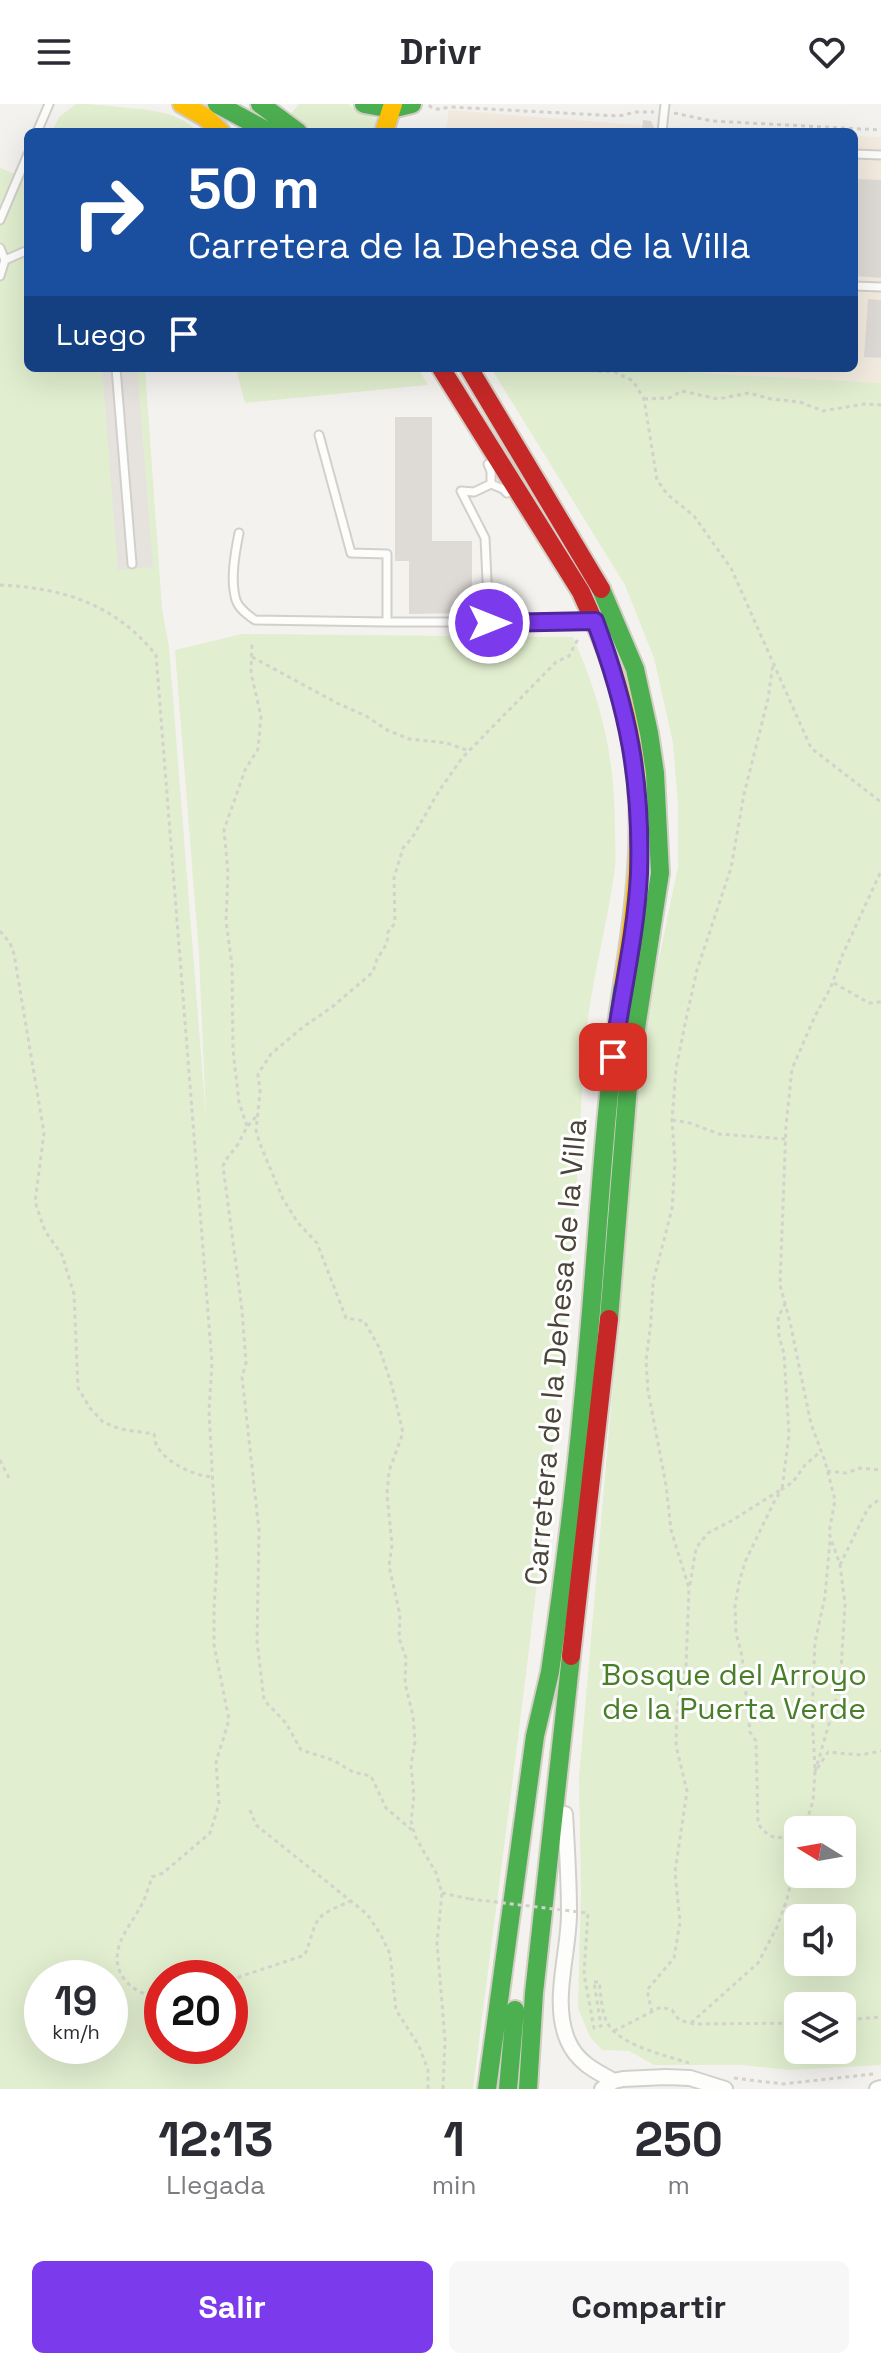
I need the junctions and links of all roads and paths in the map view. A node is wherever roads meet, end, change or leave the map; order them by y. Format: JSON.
{"nodes":[{"id":1,"x":49,"y":104,"type":"edge"},
{"id":2,"x":182,"y":104,"type":"edge"},
{"id":3,"x":217,"y":104,"type":"edge"},
{"id":4,"x":364,"y":104,"type":"edge"},
{"id":5,"x":412,"y":104,"type":"edge"},
{"id":6,"x":665,"y":104,"type":"edge"},
{"id":7,"x":271,"y":107,"type":"edge"},
{"id":8,"x":392,"y":107,"type":"edge"},
{"id":9,"x":432,"y":108,"type":"dead end"},
{"id":10,"x":654,"y":112,"type":"dead end"},
{"id":11,"x":676,"y":113,"type":"dead end"},
{"id":12,"x":39,"y":128,"type":"edge"},
{"id":13,"x":217,"y":128,"type":"edge"},
{"id":14,"x":262,"y":128,"type":"edge"},
{"id":15,"x":269,"y":128,"type":"edge"},
{"id":16,"x":294,"y":128,"type":"edge"},
{"id":17,"x":385,"y":128,"type":"edge"},
{"id":18,"x":662,"y":128,"type":"edge"},
{"id":19,"x":843,"y":128,"type":"edge"},
{"id":20,"x":858,"y":129,"type":"edge"},
{"id":21,"x":881,"y":130,"type":"edge"},
{"id":22,"x":858,"y":154,"type":"edge"},
{"id":23,"x":881,"y":155,"type":"edge"},
{"id":24,"x":24,"y":163,"type":"edge"},
{"id":25,"x":0,"y":220,"type":"edge"},
{"id":26,"x":0,"y":248,"type":"edge"},
{"id":27,"x":24,"y":252,"type":"edge"},
{"id":28,"x":5,"y":260,"type":"junction"},
{"id":29,"x":0,"y":276,"type":"edge"},
{"id":30,"x":858,"y":286,"type":"edge"},
{"id":31,"x":881,"y":287,"type":"edge"},
{"id":32,"x":116,"y":372,"type":"edge"},
{"id":33,"x":443,"y":372,"type":"edge"},
{"id":34,"x":443,"y":372,"type":"edge"},
{"id":35,"x":471,"y":372,"type":"edge"},
{"id":36,"x":615,"y":372,"type":"edge"},
{"id":37,"x":644,"y":399,"type":"junction"},
{"id":38,"x":881,"y":405,"type":"edge"},
{"id":39,"x":319,"y":435,"type":"dead end"},
{"id":40,"x":478,"y":443,"type":"dead end"},
{"id":41,"x":484,"y":457,"type":"dead end"},
{"id":42,"x":491,"y":484,"type":"junction"},
{"id":43,"x":239,"y":533,"type":"dead end"},
{"id":44,"x":132,"y":564,"type":"dead end"},
{"id":45,"x":0,"y":585,"type":"edge"},
{"id":46,"x":581,"y":592,"type":"junction"},
{"id":47,"x":595,"y":621,"type":"junction"},
{"id":48,"x":387,"y":622,"type":"junction"},
{"id":49,"x":489,"y":623,"type":"junction"},
{"id":50,"x":579,"y":635,"type":"dead end"},
{"id":51,"x":252,"y":642,"type":"dead end"},
{"id":52,"x":252,"y":657,"type":"junction"},
{"id":53,"x":773,"y":664,"type":"junction"},
{"id":54,"x":470,"y":751,"type":"junction"},
{"id":55,"x":881,"y":802,"type":"edge"},
{"id":56,"x":881,"y":871,"type":"edge"},
{"id":57,"x":0,"y":931,"type":"edge"},
{"id":58,"x":832,"y":983,"type":"junction"},
{"id":59,"x":881,"y":1002,"type":"edge"},
{"id":60,"x":256,"y":1117,"type":"junction"},
{"id":61,"x":672,"y":1120,"type":"junction"},
{"id":62,"x":247,"y":1126,"type":"junction"},
{"id":63,"x":785,"y":1139,"type":"junction"},
{"id":64,"x":785,"y":1304,"type":"junction"},
{"id":65,"x":821,"y":1451,"type":"junction"},
{"id":66,"x":0,"y":1460,"type":"edge"},
{"id":67,"x":881,"y":1470,"type":"edge"},
{"id":68,"x":827,"y":1471,"type":"junction"},
{"id":69,"x":213,"y":1477,"type":"junction"},
{"id":70,"x":9,"y":1478,"type":"dead end"},
{"id":71,"x":782,"y":1489,"type":"junction"},
{"id":72,"x":881,"y":1498,"type":"edge"},
{"id":73,"x":831,"y":1539,"type":"junction"},
{"id":74,"x":840,"y":1565,"type":"junction"},
{"id":75,"x":689,"y":1588,"type":"junction"},
{"id":76,"x":571,"y":1656,"type":"junction"},
{"id":77,"x":550,"y":1672,"type":"junction"},
{"id":78,"x":881,"y":1751,"type":"edge"},
{"id":79,"x":815,"y":1772,"type":"junction"},
{"id":80,"x":250,"y":1810,"type":"dead end"},
{"id":81,"x":565,"y":1814,"type":"junction"},
{"id":82,"x":808,"y":1816,"type":"edge"},
{"id":83,"x":413,"y":1831,"type":"junction"},
{"id":84,"x":784,"y":1838,"type":"edge"},
{"id":85,"x":790,"y":1888,"type":"edge"},
{"id":86,"x":442,"y":1893,"type":"junction"},
{"id":87,"x":351,"y":1901,"type":"junction"},
{"id":88,"x":248,"y":1974,"type":"edge"},
{"id":89,"x":144,"y":1995,"type":"edge"},
{"id":90,"x":652,"y":2012,"type":"junction"},
{"id":91,"x":881,"y":2017,"type":"edge"},
{"id":92,"x":856,"y":2019,"type":"edge"},
{"id":93,"x":691,"y":2023,"type":"junction"},
{"id":94,"x":784,"y":2023,"type":"edge"},
{"id":95,"x":614,"y":2031,"type":"junction"},
{"id":96,"x":694,"y":2065,"type":"dead end"},
{"id":97,"x":881,"y":2073,"type":"edge"},
{"id":98,"x":633,"y":2080,"type":"junction"},
{"id":99,"x":728,"y":2083,"type":"edge"},
{"id":100,"x":608,"y":2085,"type":"edge"},
{"id":101,"x":428,"y":2089,"type":"edge"},
{"id":102,"x":443,"y":2089,"type":"edge"},
{"id":103,"x":487,"y":2089,"type":"edge"},
{"id":104,"x":508,"y":2089,"type":"edge"},
{"id":105,"x":528,"y":2089,"type":"edge"},
{"id":106,"x":540,"y":2089,"type":"edge"},
{"id":107,"x":647,"y":2089,"type":"edge"}],
"edges":[{"from":1,"to":12,"type":"lane"},
{"from":2,"to":13,"type":"main road"},
{"from":3,"to":14,"type":"main road"},
{"from":4,"to":8,"type":"main road"},
{"from":5,"to":8,"type":"main road"},
{"from":6,"to":18,"type":"lane"},
{"from":7,"to":15,"type":"main road"},
{"from":7,"to":16,"type":"main road"},
{"from":8,"to":17,"type":"main road"},
{"from":9,"to":10,"type":"path"},
{"from":11,"to":19,"type":"path"},
{"from":20,"to":21,"type":"path"},
{"from":22,"to":23,"type":"lane"},
{"from":24,"to":25,"type":"lane"},
{"from":26,"to":28,"type":"lane"},
{"from":27,"to":28,"type":"lane"},
{"from":28,"to":29,"type":"lane"},
{"from":30,"to":31,"type":"lane"},
{"from":32,"to":44,"type":"lane"},
{"from":33,"to":40,"type":"lane"},
{"from":34,"to":46,"type":"main road","name":"Carretera de la Dehesa de la Villa"},
{"from":35,"to":76,"type":"main road","name":"Carretera de la Dehesa de la Villa"},
{"from":36,"to":37,"type":"path"},
{"from":37,"to":38,"type":"path"},
{"from":37,"to":53,"type":"path"},
{"from":39,"to":48,"type":"lane"},
{"from":41,"to":42,"type":"lane"},
{"from":42,"to":46,"type":"lane"},
{"from":42,"to":49,"type":"lane"},
{"from":43,"to":48,"type":"lane"},
{"from":45,"to":69,"type":"path"},
{"from":46,"to":47,"type":"main road","name":"Carretera de la Dehesa de la Villa"},
{"from":47,"to":49,"type":"lane"},
{"from":47,"to":77,"type":"main road","name":"Carretera de la Dehesa de la Villa"},
{"from":48,"to":49,"type":"lane"},
{"from":50,"to":54,"type":"path"},
{"from":51,"to":52,"type":"path"},
{"from":52,"to":54,"type":"path"},
{"from":52,"to":62,"type":"path"},
{"from":53,"to":55,"type":"path"},
{"from":53,"to":61,"type":"path"},
{"from":54,"to":60,"type":"path"},
{"from":56,"to":58,"type":"path"},
{"from":57,"to":69,"type":"path"},
{"from":58,"to":59,"type":"path"},
{"from":58,"to":63,"type":"path"},
{"from":60,"to":62,"type":"path"},
{"from":60,"to":83,"type":"path"},
{"from":61,"to":63,"type":"path"},
{"from":61,"to":75,"type":"path"},
{"from":62,"to":83,"type":"path"},
{"from":63,"to":64,"type":"path"},
{"from":64,"to":65,"type":"path"},
{"from":64,"to":71,"type":"path"},
{"from":65,"to":68,"type":"path"},
{"from":65,"to":71,"type":"path"},
{"from":66,"to":70,"type":"path"},
{"from":67,"to":68,"type":"path"},
{"from":68,"to":73,"type":"path"},
{"from":69,"to":89,"type":"path"},
{"from":71,"to":75,"type":"path"},
{"from":71,"to":84,"type":"path"},
{"from":72,"to":74,"type":"path"},
{"from":73,"to":74,"type":"path"},
{"from":73,"to":79,"type":"path"},
{"from":74,"to":79,"type":"path"},
{"from":75,"to":90,"type":"path"},
{"from":76,"to":81,"type":"main road"},
{"from":76,"to":105,"type":"main road"},
{"from":77,"to":103,"type":"main road"},
{"from":77,"to":104,"type":"main road"},
{"from":78,"to":79,"type":"path"},
{"from":79,"to":82,"type":"path"},
{"from":80,"to":87,"type":"path"},
{"from":81,"to":100,"type":"street"},
{"from":81,"to":106,"type":"main road"},
{"from":83,"to":86,"type":"path"},
{"from":85,"to":93,"type":"path"},
{"from":86,"to":95,"type":"path","bridge":true},
{"from":86,"to":102,"type":"path"},
{"from":87,"to":88,"type":"path"},
{"from":87,"to":101,"type":"path"},
{"from":90,"to":93,"type":"path"},
{"from":90,"to":95,"type":"path"},
{"from":91,"to":92,"type":"path"},
{"from":93,"to":94,"type":"path"},
{"from":95,"to":96,"type":"path"},
{"from":97,"to":99,"type":"path"},
{"from":98,"to":99,"type":"street"},
{"from":98,"to":100,"type":"street"},
{"from":98,"to":107,"type":"street"}]}
